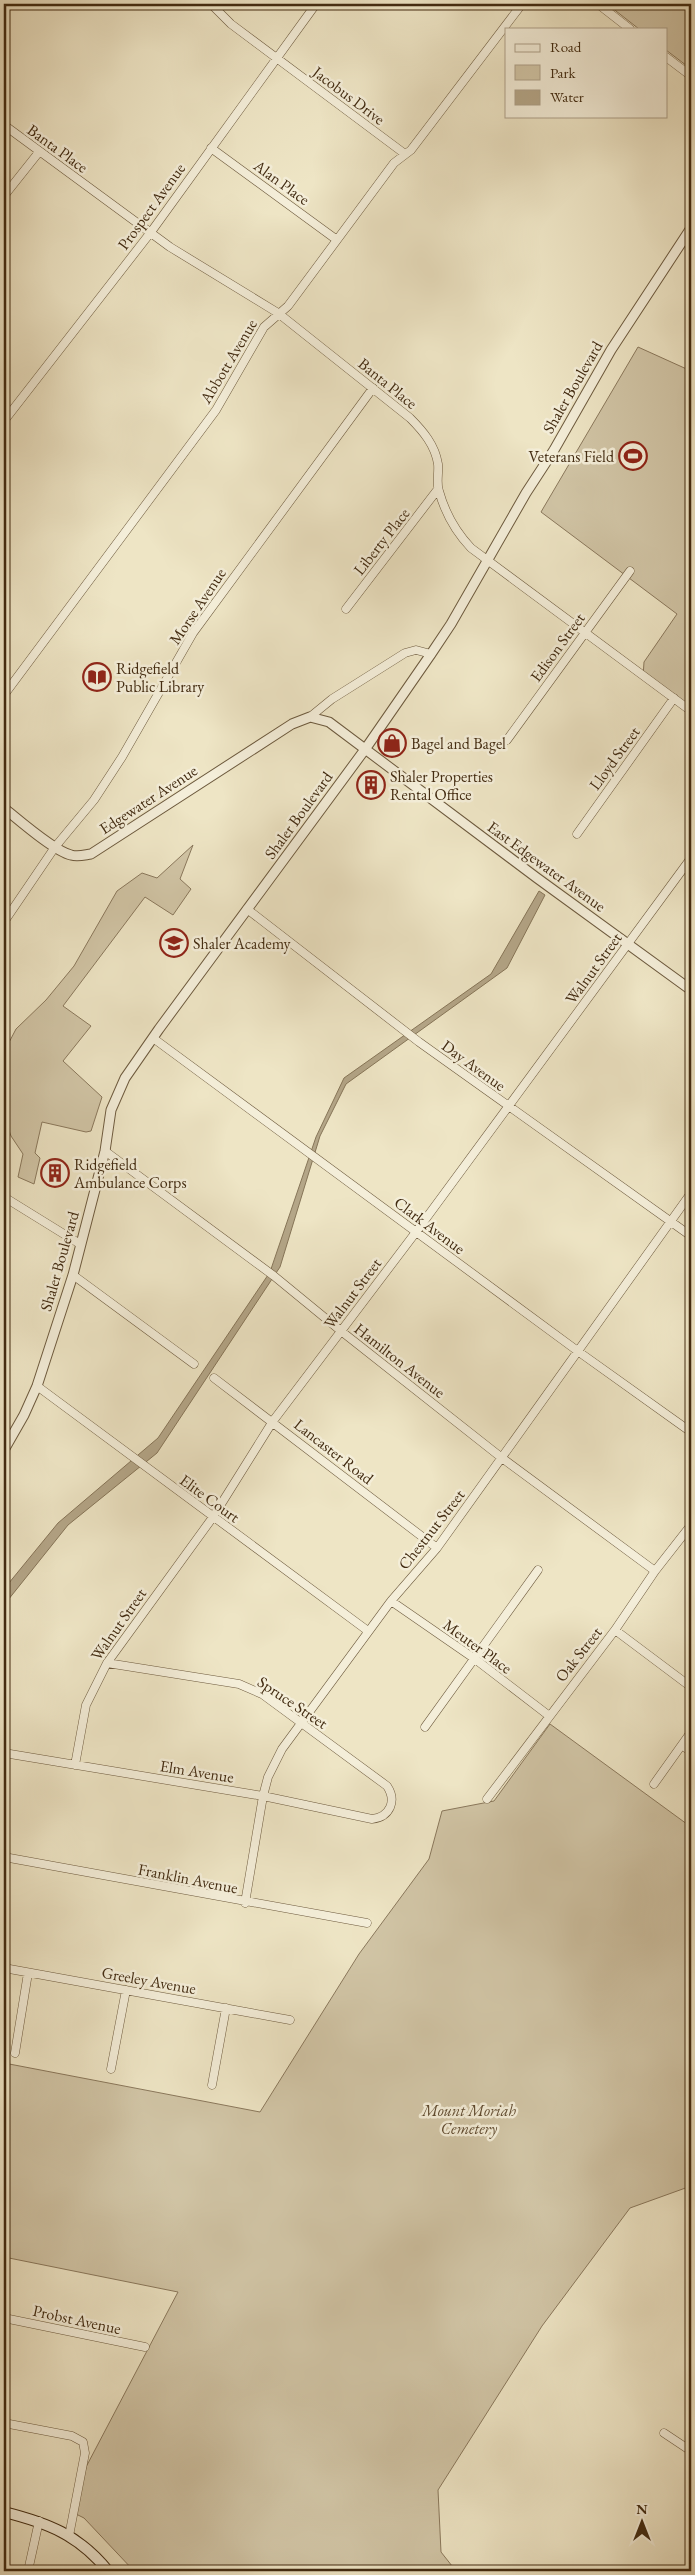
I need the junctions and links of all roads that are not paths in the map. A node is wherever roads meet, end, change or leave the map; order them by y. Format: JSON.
{"nodes":[{"id":1,"x":211,"y":4,"type":"edge"},
{"id":2,"x":316,"y":4,"type":"edge"},
{"id":3,"x":522,"y":4,"type":"edge"},
{"id":4,"x":598,"y":4,"type":"edge"},
{"id":5,"x":629,"y":28,"type":"edge"},
{"id":6,"x":276,"y":58,"type":"junction"},
{"id":7,"x":668,"y":58,"type":"edge"},
{"id":8,"x":691,"y":76,"type":"edge"},
{"id":9,"x":4,"y":125,"type":"edge"},
{"id":10,"x":211,"y":148,"type":"junction"},
{"id":11,"x":39,"y":152,"type":"junction"},
{"id":12,"x":405,"y":154,"type":"junction"},
{"id":13,"x":4,"y":196,"type":"edge"},
{"id":14,"x":691,"y":228,"type":"edge"},
{"id":15,"x":150,"y":232,"type":"junction"},
{"id":16,"x":337,"y":240,"type":"junction"},
{"id":17,"x":278,"y":313,"type":"junction"},
{"id":18,"x":373,"y":388,"type":"junction"},
{"id":19,"x":4,"y":420,"type":"edge"},
{"id":20,"x":438,"y":489,"type":"junction"},
{"id":21,"x":487,"y":560,"type":"junction"},
{"id":22,"x":630,"y":571,"type":"dead end"},
{"id":23,"x":346,"y":609,"type":"dead end"},
{"id":24,"x":585,"y":632,"type":"junction"},
{"id":25,"x":430,"y":654,"type":"junction"},
{"id":26,"x":4,"y":695,"type":"edge"},
{"id":27,"x":674,"y":698,"type":"junction"},
{"id":28,"x":691,"y":711,"type":"edge"},
{"id":29,"x":310,"y":717,"type":"junction"},
{"id":30,"x":506,"y":740,"type":"dead end"},
{"id":31,"x":366,"y":748,"type":"junction"},
{"id":32,"x":4,"y":808,"type":"edge"},
{"id":33,"x":577,"y":834,"type":"dead end"},
{"id":34,"x":55,"y":847,"type":"junction"},
{"id":35,"x":691,"y":858,"type":"edge"},
{"id":36,"x":247,"y":909,"type":"junction"},
{"id":37,"x":4,"y":922,"type":"edge"},
{"id":38,"x":628,"y":943,"type":"junction"},
{"id":39,"x":691,"y":990,"type":"edge"},
{"id":40,"x":153,"y":1038,"type":"junction"},
{"id":41,"x":508,"y":1107,"type":"junction"},
{"id":42,"x":105,"y":1152,"type":"junction"},
{"id":43,"x":691,"y":1193,"type":"edge"},
{"id":44,"x":4,"y":1197,"type":"edge"},
{"id":45,"x":670,"y":1220,"type":"junction"},
{"id":46,"x":416,"y":1232,"type":"junction"},
{"id":47,"x":691,"y":1236,"type":"edge"},
{"id":48,"x":80,"y":1244,"type":"junction"},
{"id":49,"x":73,"y":1275,"type":"junction"},
{"id":50,"x":341,"y":1331,"type":"junction"},
{"id":51,"x":579,"y":1352,"type":"junction"},
{"id":52,"x":194,"y":1364,"type":"dead end"},
{"id":53,"x":214,"y":1378,"type":"dead end"},
{"id":54,"x":37,"y":1386,"type":"junction"},
{"id":55,"x":273,"y":1421,"type":"junction"},
{"id":56,"x":691,"y":1432,"type":"edge"},
{"id":57,"x":4,"y":1450,"type":"edge"},
{"id":58,"x":502,"y":1458,"type":"junction"},
{"id":59,"x":213,"y":1517,"type":"junction"},
{"id":60,"x":690,"y":1528,"type":"edge"},
{"id":61,"x":437,"y":1548,"type":"junction"},
{"id":62,"x":538,"y":1570,"type":"dead end"},
{"id":63,"x":655,"y":1571,"type":"junction"},
{"id":64,"x":391,"y":1601,"type":"junction"},
{"id":65,"x":614,"y":1630,"type":"junction"},
{"id":66,"x":368,"y":1631,"type":"junction"},
{"id":67,"x":475,"y":1660,"type":"junction"},
{"id":68,"x":107,"y":1663,"type":"junction"},
{"id":69,"x":691,"y":1687,"type":"edge"},
{"id":70,"x":548,"y":1715,"type":"junction"},
{"id":71,"x":301,"y":1722,"type":"junction"},
{"id":72,"x":425,"y":1726,"type":"dead end"},
{"id":73,"x":691,"y":1732,"type":"edge"},
{"id":74,"x":682,"y":1745,"type":"junction"},
{"id":75,"x":4,"y":1752,"type":"edge"},
{"id":76,"x":691,"y":1752,"type":"edge"},
{"id":77,"x":75,"y":1766,"type":"junction"},
{"id":78,"x":654,"y":1784,"type":"dead end"},
{"id":79,"x":263,"y":1796,"type":"junction"},
{"id":80,"x":487,"y":1799,"type":"dead end"},
{"id":81,"x":385,"y":1815,"type":"joint"},
{"id":82,"x":4,"y":1857,"type":"edge"},
{"id":83,"x":245,"y":1903,"type":"junction"},
{"id":84,"x":367,"y":1923,"type":"dead end"},
{"id":85,"x":4,"y":1968,"type":"edge"},
{"id":86,"x":28,"y":1973,"type":"junction"},
{"id":87,"x":126,"y":1990,"type":"junction"},
{"id":88,"x":226,"y":2008,"type":"junction"},
{"id":89,"x":290,"y":2020,"type":"dead end"},
{"id":90,"x":15,"y":2053,"type":"dead end"},
{"id":91,"x":111,"y":2069,"type":"dead end"},
{"id":92,"x":212,"y":2085,"type":"dead end"},
{"id":93,"x":4,"y":2318,"type":"edge"},
{"id":94,"x":145,"y":2347,"type":"dead end"},
{"id":95,"x":4,"y":2423,"type":"edge"},
{"id":96,"x":664,"y":2433,"type":"dead end"},
{"id":97,"x":691,"y":2451,"type":"edge"},
{"id":98,"x":4,"y":2512,"type":"edge"},
{"id":99,"x":39,"y":2521,"type":"junction"},
{"id":100,"x":69,"y":2536,"type":"junction"},
{"id":101,"x":28,"y":2571,"type":"edge"},
{"id":102,"x":108,"y":2571,"type":"edge"}],
"edges":[{"from":1,"to":6,"type":"street","name":"Jacobus Drive"},
{"from":2,"to":6,"type":"street","name":"Prospect Avenue"},
{"from":3,"to":12,"type":"street","name":"Abbott Avenue"},
{"from":4,"to":5,"type":"street"},
{"from":6,"to":10,"type":"street","name":"Prospect Avenue"},
{"from":6,"to":12,"type":"street","name":"Jacobus Drive"},
{"from":7,"to":8,"type":"street"},
{"from":9,"to":11,"type":"street","name":"Banta Place"},
{"from":10,"to":15,"type":"street","name":"Prospect Avenue"},
{"from":10,"to":16,"type":"street","name":"Alan Place"},
{"from":11,"to":13,"type":"street"},
{"from":11,"to":15,"type":"street","name":"Banta Place"},
{"from":12,"to":16,"type":"street","name":"Abbott Avenue"},
{"from":14,"to":21,"type":"street","name":"Shaler Boulevard"},
{"from":15,"to":17,"type":"street","name":"Banta Place"},
{"from":15,"to":19,"type":"street","name":"Prospect Avenue"},
{"from":16,"to":17,"type":"street","name":"Abbott Avenue"},
{"from":17,"to":18,"type":"street","name":"Banta Place"},
{"from":17,"to":26,"type":"street","name":"Abbott Avenue"},
{"from":18,"to":20,"type":"street","name":"Banta Place"},
{"from":18,"to":34,"type":"street","name":"Morse Avenue"},
{"from":20,"to":21,"type":"street","name":"Banta Place"},
{"from":20,"to":23,"type":"street","name":"Liberty Place"},
{"from":21,"to":24,"type":"street","name":"Banta Place"},
{"from":21,"to":25,"type":"street","name":"Shaler Boulevard"},
{"from":22,"to":24,"type":"street","name":"Edison Street"},
{"from":24,"to":27,"type":"street","name":"Banta Place"},
{"from":24,"to":30,"type":"street","name":"Edison Street"},
{"from":25,"to":29,"type":"street"},
{"from":25,"to":31,"type":"street","name":"Shaler Boulevard"},
{"from":27,"to":28,"type":"street","name":"Banta Place"},
{"from":27,"to":33,"type":"street","name":"Lloyd Street"},
{"from":29,"to":31,"type":"street","name":"East Edgewater Avenue"},
{"from":29,"to":34,"type":"street","name":"Edgewater Avenue"},
{"from":31,"to":36,"type":"street","name":"Shaler Boulevard"},
{"from":31,"to":38,"type":"street","name":"East Edgewater Avenue"},
{"from":32,"to":34,"type":"street","name":"Edgewater Avenue"},
{"from":34,"to":37,"type":"street","name":"Morse Avenue"},
{"from":35,"to":38,"type":"street","name":"Walnut Street"},
{"from":36,"to":40,"type":"street","name":"Shaler Boulevard"},
{"from":36,"to":41,"type":"street","name":"Day Avenue"},
{"from":38,"to":39,"type":"street","name":"East Edgewater Avenue"},
{"from":38,"to":41,"type":"street","name":"Walnut Street"},
{"from":40,"to":42,"type":"street","name":"Shaler Boulevard"},
{"from":40,"to":46,"type":"street","name":"Clark Avenue"},
{"from":41,"to":45,"type":"street","name":"Day Avenue"},
{"from":41,"to":46,"type":"street","name":"Walnut Street"},
{"from":42,"to":48,"type":"street","name":"Shaler Boulevard"},
{"from":42,"to":50,"type":"street","name":"Hamilton Avenue"},
{"from":43,"to":45,"type":"street","name":"Chestnut Street"},
{"from":44,"to":48,"type":"street"},
{"from":45,"to":47,"type":"street","name":"Day Avenue"},
{"from":45,"to":51,"type":"street","name":"Chestnut Street"},
{"from":46,"to":50,"type":"street","name":"Walnut Street"},
{"from":46,"to":51,"type":"street","name":"Clark Avenue"},
{"from":48,"to":49,"type":"street","name":"Shaler Boulevard"},
{"from":49,"to":52,"type":"street"},
{"from":49,"to":54,"type":"street","name":"Shaler Boulevard"},
{"from":50,"to":55,"type":"street","name":"Walnut Street"},
{"from":50,"to":58,"type":"street","name":"Hamilton Avenue"},
{"from":51,"to":56,"type":"street","name":"Clark Avenue"},
{"from":51,"to":58,"type":"street","name":"Chestnut Street"},
{"from":53,"to":55,"type":"street","name":"Lancaster Road"},
{"from":54,"to":57,"type":"street","name":"Shaler Boulevard"},
{"from":54,"to":59,"type":"street","name":"Elite Court"},
{"from":55,"to":59,"type":"street","name":"Walnut Street"},
{"from":55,"to":61,"type":"street","name":"Lancaster Road"},
{"from":58,"to":61,"type":"street","name":"Chestnut Street"},
{"from":58,"to":63,"type":"street","name":"Hamilton Avenue"},
{"from":59,"to":66,"type":"street","name":"Elite Court"},
{"from":59,"to":68,"type":"street","name":"Walnut Street"},
{"from":60,"to":63,"type":"street","name":"Oak Street"},
{"from":61,"to":64,"type":"street","name":"Chestnut Street"},
{"from":62,"to":67,"type":"street"},
{"from":63,"to":65,"type":"street","name":"Oak Street"},
{"from":64,"to":66,"type":"street","name":"Chestnut Street"},
{"from":64,"to":67,"type":"street","name":"Meuter Place"},
{"from":65,"to":69,"type":"street"},
{"from":65,"to":70,"type":"street","name":"Oak Street"},
{"from":66,"to":71,"type":"street","name":"Chestnut Street"},
{"from":67,"to":70,"type":"street","name":"Meuter Place"},
{"from":67,"to":72,"type":"street"},
{"from":68,"to":71,"type":"street","name":"Spruce Street"},
{"from":68,"to":77,"type":"street","name":"Walnut Street"},
{"from":70,"to":80,"type":"street","name":"Oak Street"},
{"from":71,"to":79,"type":"street","name":"Chestnut Street"},
{"from":71,"to":81,"type":"street","name":"Spruce Street"},
{"from":73,"to":74,"type":"street"},
{"from":74,"to":76,"type":"street"},
{"from":74,"to":78,"type":"street"},
{"from":75,"to":77,"type":"street","name":"Elm Avenue"},
{"from":77,"to":79,"type":"street","name":"Elm Avenue"},
{"from":79,"to":81,"type":"street","name":"Elm Avenue"},
{"from":79,"to":83,"type":"street","name":"Chestnut Street"},
{"from":82,"to":83,"type":"street","name":"Franklin Avenue"},
{"from":83,"to":84,"type":"street","name":"Franklin Avenue"},
{"from":85,"to":86,"type":"street","name":"Greeley Avenue"},
{"from":86,"to":87,"type":"street","name":"Greeley Avenue"},
{"from":86,"to":90,"type":"street"},
{"from":87,"to":88,"type":"street","name":"Greeley Avenue"},
{"from":87,"to":91,"type":"street"},
{"from":88,"to":89,"type":"street","name":"Greeley Avenue"},
{"from":88,"to":92,"type":"street"},
{"from":93,"to":94,"type":"street","name":"Probst Avenue"},
{"from":95,"to":100,"type":"street"},
{"from":96,"to":97,"type":"street"},
{"from":98,"to":99,"type":"main road"},
{"from":99,"to":100,"type":"main road"},
{"from":99,"to":101,"type":"street"},
{"from":100,"to":102,"type":"main road"}]}
